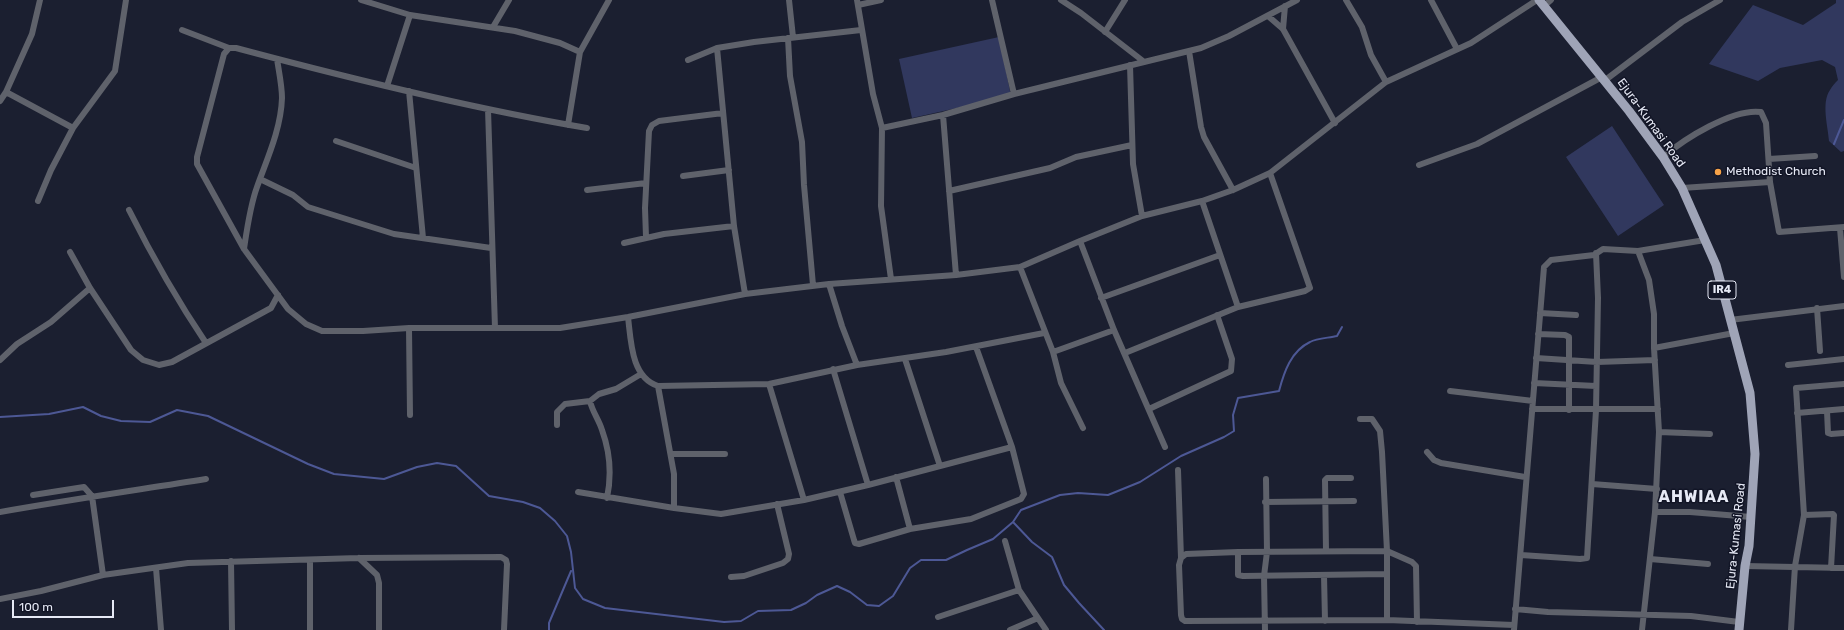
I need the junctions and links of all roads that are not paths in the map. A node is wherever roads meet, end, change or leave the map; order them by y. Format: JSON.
{"nodes":[{"id":1,"x":40,"y":0,"type":"edge"},
{"id":2,"x":126,"y":0,"type":"edge"},
{"id":3,"x":361,"y":0,"type":"edge"},
{"id":4,"x":509,"y":0,"type":"edge"},
{"id":5,"x":610,"y":0,"type":"edge"},
{"id":6,"x":789,"y":0,"type":"edge"},
{"id":7,"x":881,"y":0,"type":"edge"},
{"id":8,"x":992,"y":0,"type":"edge"},
{"id":9,"x":1061,"y":0,"type":"edge"},
{"id":10,"x":1125,"y":0,"type":"edge"},
{"id":11,"x":1297,"y":0,"type":"edge"},
{"id":12,"x":1346,"y":0,"type":"edge"},
{"id":13,"x":1432,"y":0,"type":"edge"},
{"id":14,"x":1720,"y":0,"type":"edge"},
{"id":15,"x":371,"y":2,"type":"edge"},
{"id":16,"x":1543,"y":2,"type":"edge"},
{"id":17,"x":857,"y":3,"type":"edge"},
{"id":18,"x":1285,"y":6,"type":"junction"},
{"id":19,"x":410,"y":15,"type":"junction"},
{"id":20,"x":1268,"y":16,"type":"junction"},
{"id":21,"x":493,"y":27,"type":"junction"},
{"id":22,"x":1283,"y":29,"type":"junction"},
{"id":23,"x":182,"y":30,"type":"dead end"},
{"id":24,"x":861,"y":30,"type":"junction"},
{"id":25,"x":1105,"y":32,"type":"junction"},
{"id":26,"x":790,"y":37,"type":"junction"},
{"id":27,"x":229,"y":48,"type":"junction"},
{"id":28,"x":718,"y":48,"type":"junction"},
{"id":29,"x":1458,"y":49,"type":"junction"},
{"id":30,"x":1189,"y":51,"type":"junction"},
{"id":31,"x":580,"y":52,"type":"junction"},
{"id":32,"x":277,"y":59,"type":"junction"},
{"id":33,"x":688,"y":60,"type":"dead end"},
{"id":34,"x":1143,"y":61,"type":"junction"},
{"id":35,"x":1130,"y":65,"type":"junction"},
{"id":36,"x":1603,"y":79,"type":"junction"},
{"id":37,"x":1386,"y":82,"type":"junction"},
{"id":38,"x":386,"y":86,"type":"junction"},
{"id":39,"x":408,"y":91,"type":"junction"},
{"id":40,"x":6,"y":92,"type":"junction"},
{"id":41,"x":1014,"y":94,"type":"junction"},
{"id":42,"x":0,"y":101,"type":"edge"},
{"id":43,"x":488,"y":109,"type":"junction"},
{"id":44,"x":723,"y":113,"type":"junction"},
{"id":45,"x":943,"y":114,"type":"junction"},
{"id":46,"x":1335,"y":123,"type":"junction"},
{"id":47,"x":568,"y":125,"type":"junction"},
{"id":48,"x":73,"y":128,"type":"junction"},
{"id":49,"x":587,"y":128,"type":"dead end"},
{"id":50,"x":882,"y":128,"type":"junction"},
{"id":51,"x":336,"y":141,"type":"dead end"},
{"id":52,"x":1132,"y":145,"type":"junction"},
{"id":53,"x":1815,"y":156,"type":"dead end"},
{"id":54,"x":1663,"y":157,"type":"junction"},
{"id":55,"x":1769,"y":160,"type":"junction"},
{"id":56,"x":1419,"y":165,"type":"dead end"},
{"id":57,"x":416,"y":168,"type":"junction"},
{"id":58,"x":729,"y":170,"type":"junction"},
{"id":59,"x":1270,"y":173,"type":"junction"},
{"id":60,"x":683,"y":176,"type":"dead end"},
{"id":61,"x":260,"y":179,"type":"junction"},
{"id":62,"x":646,"y":182,"type":"junction"},
{"id":63,"x":1770,"y":182,"type":"junction"},
{"id":64,"x":1682,"y":188,"type":"junction"},
{"id":65,"x":587,"y":190,"type":"dead end"},
{"id":66,"x":1232,"y":190,"type":"junction"},
{"id":67,"x":949,"y":191,"type":"junction"},
{"id":68,"x":38,"y":201,"type":"dead end"},
{"id":69,"x":1202,"y":201,"type":"junction"},
{"id":70,"x":129,"y":210,"type":"dead end"},
{"id":71,"x":1142,"y":216,"type":"junction"},
{"id":72,"x":734,"y":226,"type":"junction"},
{"id":73,"x":1842,"y":227,"type":"edge"},
{"id":74,"x":646,"y":237,"type":"junction"},
{"id":75,"x":423,"y":238,"type":"junction"},
{"id":76,"x":1705,"y":240,"type":"junction"},
{"id":77,"x":1080,"y":241,"type":"junction"},
{"id":78,"x":624,"y":243,"type":"dead end"},
{"id":79,"x":492,"y":248,"type":"junction"},
{"id":80,"x":244,"y":250,"type":"junction"},
{"id":81,"x":1638,"y":250,"type":"junction"},
{"id":82,"x":1843,"y":251,"type":"edge"},
{"id":83,"x":70,"y":252,"type":"dead end"},
{"id":84,"x":1596,"y":253,"type":"junction"},
{"id":85,"x":1220,"y":255,"type":"junction"},
{"id":86,"x":1020,"y":268,"type":"junction"},
{"id":87,"x":956,"y":275,"type":"junction"},
{"id":88,"x":1844,"y":276,"type":"edge"},
{"id":89,"x":891,"y":279,"type":"junction"},
{"id":90,"x":829,"y":284,"type":"junction"},
{"id":91,"x":813,"y":285,"type":"junction"},
{"id":92,"x":90,"y":288,"type":"junction"},
{"id":93,"x":745,"y":294,"type":"junction"},
{"id":94,"x":278,"y":295,"type":"junction"},
{"id":95,"x":1101,"y":298,"type":"junction"},
{"id":96,"x":1844,"y":306,"type":"edge"},
{"id":97,"x":1238,"y":307,"type":"junction"},
{"id":98,"x":1817,"y":308,"type":"junction"},
{"id":99,"x":1540,"y":313,"type":"junction"},
{"id":100,"x":1217,"y":315,"type":"junction"},
{"id":101,"x":1576,"y":315,"type":"dead end"},
{"id":102,"x":628,"y":317,"type":"junction"},
{"id":103,"x":1730,"y":320,"type":"junction"},
{"id":104,"x":409,"y":328,"type":"junction"},
{"id":105,"x":495,"y":328,"type":"junction"},
{"id":106,"x":1114,"y":330,"type":"junction"},
{"id":107,"x":1044,"y":333,"type":"junction"},
{"id":108,"x":1734,"y":333,"type":"junction"},
{"id":109,"x":1538,"y":334,"type":"junction"},
{"id":110,"x":206,"y":343,"type":"junction"},
{"id":111,"x":976,"y":347,"type":"junction"},
{"id":112,"x":1654,"y":348,"type":"junction"},
{"id":113,"x":1820,"y":351,"type":"dead end"},
{"id":114,"x":1053,"y":352,"type":"junction"},
{"id":115,"x":1125,"y":353,"type":"junction"},
{"id":116,"x":1536,"y":358,"type":"junction"},
{"id":117,"x":905,"y":359,"type":"junction"},
{"id":118,"x":1844,"y":359,"type":"edge"},
{"id":119,"x":0,"y":360,"type":"edge"},
{"id":120,"x":1570,"y":360,"type":"junction"},
{"id":121,"x":1655,"y":360,"type":"junction"},
{"id":122,"x":1597,"y":362,"type":"junction"},
{"id":123,"x":857,"y":365,"type":"junction"},
{"id":124,"x":1788,"y":365,"type":"dead end"},
{"id":125,"x":833,"y":370,"type":"junction"},
{"id":126,"x":641,"y":374,"type":"junction"},
{"id":127,"x":1534,"y":383,"type":"junction"},
{"id":128,"x":769,"y":384,"type":"junction"},
{"id":129,"x":1569,"y":384,"type":"junction"},
{"id":130,"x":1844,"y":384,"type":"edge"},
{"id":131,"x":658,"y":386,"type":"junction"},
{"id":132,"x":1596,"y":386,"type":"junction"},
{"id":133,"x":1450,"y":391,"type":"dead end"},
{"id":134,"x":590,"y":401,"type":"junction"},
{"id":135,"x":1533,"y":401,"type":"junction"},
{"id":136,"x":1149,"y":409,"type":"junction"},
{"id":137,"x":1532,"y":409,"type":"junction"},
{"id":138,"x":1658,"y":409,"type":"junction"},
{"id":139,"x":1844,"y":409,"type":"edge"},
{"id":140,"x":1568,"y":410,"type":"junction"},
{"id":141,"x":1596,"y":410,"type":"junction"},
{"id":142,"x":1827,"y":411,"type":"junction"},
{"id":143,"x":1797,"y":413,"type":"junction"},
{"id":144,"x":410,"y":416,"type":"dead end"},
{"id":145,"x":1360,"y":419,"type":"dead end"},
{"id":146,"x":557,"y":425,"type":"dead end"},
{"id":147,"x":1083,"y":428,"type":"dead end"},
{"id":148,"x":1659,"y":432,"type":"junction"},
{"id":149,"x":1844,"y":433,"type":"edge"},
{"id":150,"x":1710,"y":434,"type":"dead end"},
{"id":151,"x":1012,"y":447,"type":"junction"},
{"id":152,"x":1165,"y":447,"type":"dead end"},
{"id":153,"x":1427,"y":452,"type":"dead end"},
{"id":154,"x":671,"y":454,"type":"junction"},
{"id":155,"x":725,"y":454,"type":"dead end"},
{"id":156,"x":940,"y":466,"type":"junction"},
{"id":157,"x":1178,"y":470,"type":"dead end"},
{"id":158,"x":896,"y":477,"type":"junction"},
{"id":159,"x":1525,"y":477,"type":"junction"},
{"id":160,"x":1351,"y":478,"type":"dead end"},
{"id":161,"x":206,"y":479,"type":"dead end"},
{"id":162,"x":1266,"y":479,"type":"dead end"},
{"id":163,"x":1592,"y":484,"type":"junction"},
{"id":164,"x":868,"y":485,"type":"junction"},
{"id":165,"x":1657,"y":489,"type":"junction"},
{"id":166,"x":578,"y":492,"type":"dead end"},
{"id":167,"x":840,"y":492,"type":"junction"},
{"id":168,"x":33,"y":495,"type":"dead end"},
{"id":169,"x":92,"y":496,"type":"junction"},
{"id":170,"x":607,"y":498,"type":"junction"},
{"id":171,"x":804,"y":500,"type":"junction"},
{"id":172,"x":1354,"y":500,"type":"dead end"},
{"id":173,"x":1324,"y":501,"type":"junction"},
{"id":174,"x":1265,"y":502,"type":"junction"},
{"id":175,"x":777,"y":504,"type":"junction"},
{"id":176,"x":674,"y":508,"type":"junction"},
{"id":177,"x":0,"y":512,"type":"edge"},
{"id":178,"x":1655,"y":512,"type":"junction"},
{"id":179,"x":1804,"y":515,"type":"junction"},
{"id":180,"x":1751,"y":518,"type":"junction"},
{"id":181,"x":910,"y":529,"type":"junction"},
{"id":182,"x":1006,"y":541,"type":"dead end"},
{"id":183,"x":1326,"y":551,"type":"junction"},
{"id":184,"x":1387,"y":551,"type":"junction"},
{"id":185,"x":1238,"y":552,"type":"junction"},
{"id":186,"x":1267,"y":552,"type":"junction"},
{"id":187,"x":1521,"y":555,"type":"junction"},
{"id":188,"x":359,"y":558,"type":"junction"},
{"id":189,"x":1181,"y":558,"type":"junction"},
{"id":190,"x":1650,"y":559,"type":"junction"},
{"id":191,"x":231,"y":561,"type":"junction"},
{"id":192,"x":310,"y":561,"type":"junction"},
{"id":193,"x":1708,"y":564,"type":"dead end"},
{"id":194,"x":1745,"y":566,"type":"junction"},
{"id":195,"x":1795,"y":566,"type":"junction"},
{"id":196,"x":156,"y":568,"type":"junction"},
{"id":197,"x":1831,"y":568,"type":"junction"},
{"id":198,"x":1844,"y":568,"type":"edge"},
{"id":199,"x":1386,"y":574,"type":"junction"},
{"id":200,"x":1324,"y":575,"type":"junction"},
{"id":201,"x":104,"y":576,"type":"junction"},
{"id":202,"x":1264,"y":576,"type":"junction"},
{"id":203,"x":731,"y":577,"type":"dead end"},
{"id":204,"x":1019,"y":590,"type":"junction"},
{"id":205,"x":0,"y":599,"type":"edge"},
{"id":206,"x":1515,"y":609,"type":"junction"},
{"id":207,"x":1644,"y":614,"type":"junction"},
{"id":208,"x":938,"y":617,"type":"dead end"},
{"id":209,"x":1038,"y":618,"type":"junction"},
{"id":210,"x":1264,"y":620,"type":"junction"},
{"id":211,"x":1387,"y":620,"type":"junction"},
{"id":212,"x":1325,"y":621,"type":"junction"},
{"id":213,"x":1417,"y":622,"type":"junction"},
{"id":214,"x":1739,"y":626,"type":"edge"},
{"id":215,"x":1514,"y":628,"type":"edge"},
{"id":216,"x":161,"y":630,"type":"edge"},
{"id":217,"x":232,"y":630,"type":"edge"},
{"id":218,"x":310,"y":630,"type":"edge"},
{"id":219,"x":379,"y":630,"type":"edge"},
{"id":220,"x":504,"y":630,"type":"edge"},
{"id":221,"x":1010,"y":630,"type":"edge"},
{"id":222,"x":1046,"y":630,"type":"edge"},
{"id":223,"x":1265,"y":630,"type":"edge"},
{"id":224,"x":1642,"y":630,"type":"edge"},
{"id":225,"x":1791,"y":630,"type":"edge"}],
"edges":[{"from":1,"to":40,"type":"street"},
{"from":2,"to":48,"type":"street"},
{"from":3,"to":15,"type":"street"},
{"from":4,"to":21,"type":"street"},
{"from":5,"to":31,"type":"street"},
{"from":6,"to":26,"type":"street"},
{"from":7,"to":17,"type":"street"},
{"from":8,"to":41,"type":"street"},
{"from":9,"to":25,"type":"street"},
{"from":10,"to":25,"type":"street"},
{"from":11,"to":18,"type":"street"},
{"from":12,"to":37,"type":"street"},
{"from":13,"to":29,"type":"street"},
{"from":14,"to":36,"type":"street"},
{"from":15,"to":19,"type":"street"},
{"from":16,"to":29,"type":"street"},
{"from":16,"to":36,"type":"main road","name":"Ejura-Kumasi Road","number":"IR4"},
{"from":17,"to":24,"type":"street"},
{"from":18,"to":20,"type":"street"},
{"from":18,"to":22,"type":"street"},
{"from":19,"to":21,"type":"street"},
{"from":19,"to":38,"type":"street"},
{"from":20,"to":22,"type":"street"},
{"from":20,"to":30,"type":"street"},
{"from":21,"to":31,"type":"street"},
{"from":22,"to":46,"type":"street"},
{"from":23,"to":27,"type":"street"},
{"from":24,"to":26,"type":"street"},
{"from":24,"to":50,"type":"street"},
{"from":25,"to":34,"type":"street"},
{"from":26,"to":28,"type":"street"},
{"from":26,"to":91,"type":"street"},
{"from":27,"to":32,"type":"street"},
{"from":27,"to":80,"type":"street"},
{"from":28,"to":33,"type":"street"},
{"from":28,"to":44,"type":"street"},
{"from":29,"to":37,"type":"street"},
{"from":30,"to":34,"type":"street"},
{"from":30,"to":66,"type":"street"},
{"from":31,"to":47,"type":"street"},
{"from":32,"to":38,"type":"street"},
{"from":32,"to":61,"type":"street"},
{"from":34,"to":35,"type":"street"},
{"from":35,"to":41,"type":"street"},
{"from":35,"to":52,"type":"street"},
{"from":36,"to":54,"type":"main road","name":"Ejura-Kumasi Road","number":"IR4"},
{"from":36,"to":56,"type":"street"},
{"from":37,"to":46,"type":"street"},
{"from":38,"to":39,"type":"street"},
{"from":39,"to":43,"type":"street"},
{"from":39,"to":57,"type":"street"},
{"from":40,"to":42,"type":"street"},
{"from":40,"to":48,"type":"street"},
{"from":41,"to":45,"type":"street"},
{"from":43,"to":47,"type":"street"},
{"from":43,"to":79,"type":"street"},
{"from":44,"to":58,"type":"street"},
{"from":44,"to":62,"type":"street"},
{"from":45,"to":50,"type":"street"},
{"from":45,"to":67,"type":"street"},
{"from":46,"to":59,"type":"street"},
{"from":47,"to":49,"type":"street"},
{"from":48,"to":68,"type":"street"},
{"from":50,"to":89,"type":"street"},
{"from":51,"to":57,"type":"street"},
{"from":52,"to":67,"type":"street"},
{"from":52,"to":71,"type":"street"},
{"from":53,"to":55,"type":"street"},
{"from":54,"to":55,"type":"street"},
{"from":54,"to":64,"type":"main road","name":"Ejura-Kumasi Road","number":"IR4"},
{"from":55,"to":63,"type":"street"},
{"from":57,"to":75,"type":"street"},
{"from":58,"to":60,"type":"street"},
{"from":58,"to":72,"type":"street"},
{"from":59,"to":66,"type":"street"},
{"from":59,"to":97,"type":"street"},
{"from":61,"to":75,"type":"street"},
{"from":61,"to":80,"type":"street"},
{"from":62,"to":65,"type":"street"},
{"from":62,"to":74,"type":"street"},
{"from":63,"to":64,"type":"street"},
{"from":63,"to":73,"type":"street"},
{"from":64,"to":76,"type":"main road","name":"Ejura-Kumasi Road","number":"IR4"},
{"from":66,"to":69,"type":"street"},
{"from":67,"to":87,"type":"street"},
{"from":69,"to":71,"type":"street"},
{"from":69,"to":85,"type":"street"},
{"from":70,"to":110,"type":"street"},
{"from":71,"to":77,"type":"street"},
{"from":72,"to":74,"type":"street"},
{"from":72,"to":93,"type":"street"},
{"from":73,"to":82,"type":"street"},
{"from":74,"to":78,"type":"street"},
{"from":75,"to":79,"type":"street"},
{"from":76,"to":81,"type":"street"},
{"from":76,"to":103,"type":"main road","name":"Ejura-Kumasi Road","number":"IR4"},
{"from":77,"to":86,"type":"street"},
{"from":77,"to":95,"type":"street"},
{"from":79,"to":105,"type":"street"},
{"from":80,"to":94,"type":"street"},
{"from":81,"to":84,"type":"street"},
{"from":81,"to":112,"type":"street"},
{"from":82,"to":88,"type":"street"},
{"from":83,"to":92,"type":"street"},
{"from":84,"to":99,"type":"street"},
{"from":84,"to":122,"type":"street"},
{"from":85,"to":95,"type":"street"},
{"from":85,"to":97,"type":"street"},
{"from":86,"to":87,"type":"street"},
{"from":86,"to":107,"type":"street"},
{"from":87,"to":89,"type":"street"},
{"from":89,"to":90,"type":"street"},
{"from":90,"to":91,"type":"street"},
{"from":90,"to":123,"type":"street"},
{"from":91,"to":93,"type":"street"},
{"from":92,"to":110,"type":"street"},
{"from":92,"to":119,"type":"street"},
{"from":93,"to":102,"type":"street"},
{"from":94,"to":104,"type":"street"},
{"from":94,"to":110,"type":"street"},
{"from":95,"to":106,"type":"street"},
{"from":96,"to":98,"type":"street"},
{"from":97,"to":100,"type":"street"},
{"from":98,"to":103,"type":"street"},
{"from":98,"to":113,"type":"street"},
{"from":99,"to":101,"type":"street"},
{"from":99,"to":109,"type":"street"},
{"from":100,"to":115,"type":"street"},
{"from":100,"to":136,"type":"street"},
{"from":102,"to":105,"type":"street"},
{"from":102,"to":126,"type":"street"},
{"from":103,"to":108,"type":"main road","name":"Ejura-Kumasi Road","number":"IR4"},
{"from":104,"to":105,"type":"street"},
{"from":104,"to":144,"type":"street"},
{"from":106,"to":114,"type":"street"},
{"from":106,"to":115,"type":"street"},
{"from":107,"to":111,"type":"street"},
{"from":107,"to":114,"type":"street"},
{"from":108,"to":112,"type":"street"},
{"from":108,"to":180,"type":"main road","name":"Ejura-Kumasi Road","number":"IR4"},
{"from":109,"to":116,"type":"street"},
{"from":109,"to":120,"type":"street"},
{"from":111,"to":117,"type":"street"},
{"from":111,"to":151,"type":"street"},
{"from":112,"to":121,"type":"street"},
{"from":114,"to":147,"type":"street"},
{"from":115,"to":136,"type":"street"},
{"from":116,"to":120,"type":"street"},
{"from":116,"to":127,"type":"street"},
{"from":117,"to":123,"type":"street"},
{"from":117,"to":156,"type":"street"},
{"from":118,"to":124,"type":"street"},
{"from":120,"to":122,"type":"street"},
{"from":120,"to":129,"type":"street"},
{"from":121,"to":122,"type":"street"},
{"from":121,"to":138,"type":"street"},
{"from":122,"to":132,"type":"street"},
{"from":123,"to":125,"type":"street"},
{"from":125,"to":128,"type":"street"},
{"from":125,"to":164,"type":"street"},
{"from":126,"to":131,"type":"street"},
{"from":126,"to":134,"type":"street"},
{"from":127,"to":129,"type":"street"},
{"from":127,"to":135,"type":"street"},
{"from":128,"to":131,"type":"street"},
{"from":128,"to":171,"type":"street"},
{"from":129,"to":132,"type":"street"},
{"from":129,"to":140,"type":"street"},
{"from":130,"to":143,"type":"street"},
{"from":131,"to":154,"type":"street"},
{"from":132,"to":141,"type":"street"},
{"from":133,"to":135,"type":"street"},
{"from":134,"to":146,"type":"street"},
{"from":134,"to":170,"type":"street"},
{"from":135,"to":137,"type":"street"},
{"from":136,"to":152,"type":"street"},
{"from":137,"to":140,"type":"street"},
{"from":137,"to":159,"type":"street"},
{"from":138,"to":141,"type":"street"},
{"from":138,"to":148,"type":"street"},
{"from":139,"to":142,"type":"street"},
{"from":140,"to":141,"type":"street"},
{"from":141,"to":163,"type":"street"},
{"from":142,"to":143,"type":"street"},
{"from":142,"to":149,"type":"street"},
{"from":143,"to":179,"type":"street"},
{"from":145,"to":184,"type":"street"},
{"from":148,"to":150,"type":"street"},
{"from":148,"to":165,"type":"street"},
{"from":151,"to":156,"type":"street"},
{"from":151,"to":181,"type":"street"},
{"from":153,"to":159,"type":"street"},
{"from":154,"to":155,"type":"street"},
{"from":154,"to":176,"type":"street"},
{"from":156,"to":158,"type":"street"},
{"from":157,"to":189,"type":"street"},
{"from":158,"to":164,"type":"street"},
{"from":158,"to":181,"type":"street"},
{"from":159,"to":187,"type":"street"},
{"from":160,"to":173,"type":"street"},
{"from":161,"to":169,"type":"street"},
{"from":162,"to":174,"type":"street"},
{"from":163,"to":165,"type":"street"},
{"from":163,"to":187,"type":"street"},
{"from":164,"to":167,"type":"street"},
{"from":165,"to":178,"type":"street"},
{"from":166,"to":170,"type":"street"},
{"from":167,"to":171,"type":"street"},
{"from":167,"to":181,"type":"street"},
{"from":168,"to":169,"type":"street"},
{"from":169,"to":177,"type":"street"},
{"from":169,"to":201,"type":"street"},
{"from":170,"to":176,"type":"street"},
{"from":171,"to":175,"type":"street"},
{"from":172,"to":173,"type":"street"},
{"from":173,"to":174,"type":"street"},
{"from":173,"to":183,"type":"street"},
{"from":174,"to":186,"type":"street"},
{"from":175,"to":176,"type":"street"},
{"from":175,"to":203,"type":"street"},
{"from":178,"to":180,"type":"street"},
{"from":178,"to":190,"type":"street"},
{"from":179,"to":195,"type":"street"},
{"from":179,"to":197,"type":"street"},
{"from":180,"to":194,"type":"main road","name":"Ejura-Kumasi Road","number":"IR4"},
{"from":182,"to":204,"type":"street"},
{"from":183,"to":184,"type":"street"},
{"from":183,"to":186,"type":"street"},
{"from":184,"to":199,"type":"street"},
{"from":184,"to":213,"type":"street"},
{"from":185,"to":186,"type":"street"},
{"from":185,"to":189,"type":"street"},
{"from":185,"to":202,"type":"street"},
{"from":186,"to":202,"type":"street"},
{"from":187,"to":206,"type":"street"},
{"from":188,"to":192,"type":"street"},
{"from":188,"to":219,"type":"street"},
{"from":188,"to":220,"type":"street"},
{"from":189,"to":210,"type":"street"},
{"from":190,"to":193,"type":"street"},
{"from":190,"to":207,"type":"street"},
{"from":191,"to":192,"type":"street"},
{"from":191,"to":196,"type":"street"},
{"from":191,"to":217,"type":"street"},
{"from":192,"to":218,"type":"street"},
{"from":194,"to":195,"type":"street"},
{"from":194,"to":214,"type":"main road","name":"Ejura-Kumasi Road","number":"IR4"},
{"from":195,"to":197,"type":"street"},
{"from":195,"to":225,"type":"street"},
{"from":196,"to":201,"type":"street"},
{"from":196,"to":216,"type":"street"},
{"from":197,"to":198,"type":"street"},
{"from":199,"to":200,"type":"street"},
{"from":199,"to":211,"type":"street"},
{"from":200,"to":202,"type":"street"},
{"from":200,"to":212,"type":"street"},
{"from":201,"to":205,"type":"street"},
{"from":202,"to":210,"type":"street"},
{"from":204,"to":208,"type":"street"},
{"from":204,"to":209,"type":"street"},
{"from":206,"to":207,"type":"street"},
{"from":206,"to":215,"type":"street"},
{"from":207,"to":214,"type":"street"},
{"from":207,"to":224,"type":"street"},
{"from":209,"to":221,"type":"street"},
{"from":209,"to":222,"type":"street"},
{"from":210,"to":212,"type":"street"},
{"from":210,"to":223,"type":"street"},
{"from":211,"to":212,"type":"street"},
{"from":211,"to":213,"type":"street"},
{"from":213,"to":215,"type":"street"}]}
